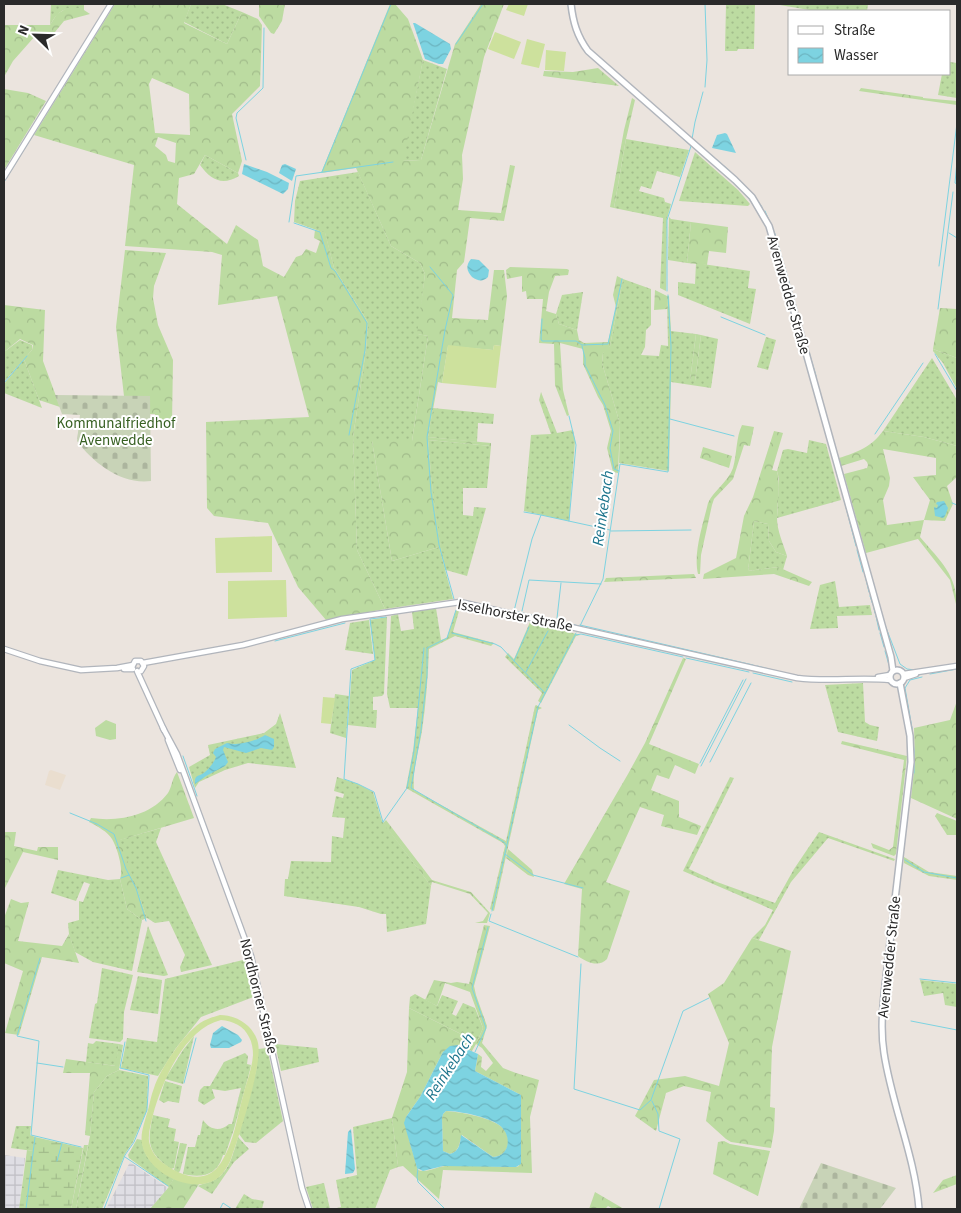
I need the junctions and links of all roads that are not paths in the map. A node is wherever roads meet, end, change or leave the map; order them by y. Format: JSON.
{"nodes":[{"id":1,"x":110,"y":4,"type":"edge"},
{"id":2,"x":571,"y":4,"type":"edge"},
{"id":3,"x":4,"y":177,"type":"edge"},
{"id":4,"x":4,"y":649,"type":"edge"},
{"id":5,"x":957,"y":666,"type":"edge"},
{"id":6,"x":138,"y":667,"type":"junction"},
{"id":7,"x":893,"y":674,"type":"junction"},
{"id":8,"x":904,"y":676,"type":"junction"},
{"id":9,"x":898,"y":684,"type":"junction"},
{"id":10,"x":309,"y":1209,"type":"edge"},
{"id":11,"x":919,"y":1209,"type":"edge"}],
"edges":[{"from":1,"to":3,"type":"street"},
{"from":2,"to":7,"type":"main road","name":"Avenwedder Straße"},
{"from":4,"to":6,"type":"street","name":"Isselhorster Straße"},
{"from":5,"to":8,"type":"street"},
{"from":6,"to":7,"type":"street","name":"Isselhorster Straße"},
{"from":6,"to":10,"type":"street","name":"Nordhorner Straße"},
{"from":7,"to":8,"type":"main road"},
{"from":7,"to":9,"type":"main road"},
{"from":8,"to":9,"type":"main road"},
{"from":9,"to":11,"type":"main road","name":"Avenwedder Straße"}]}
